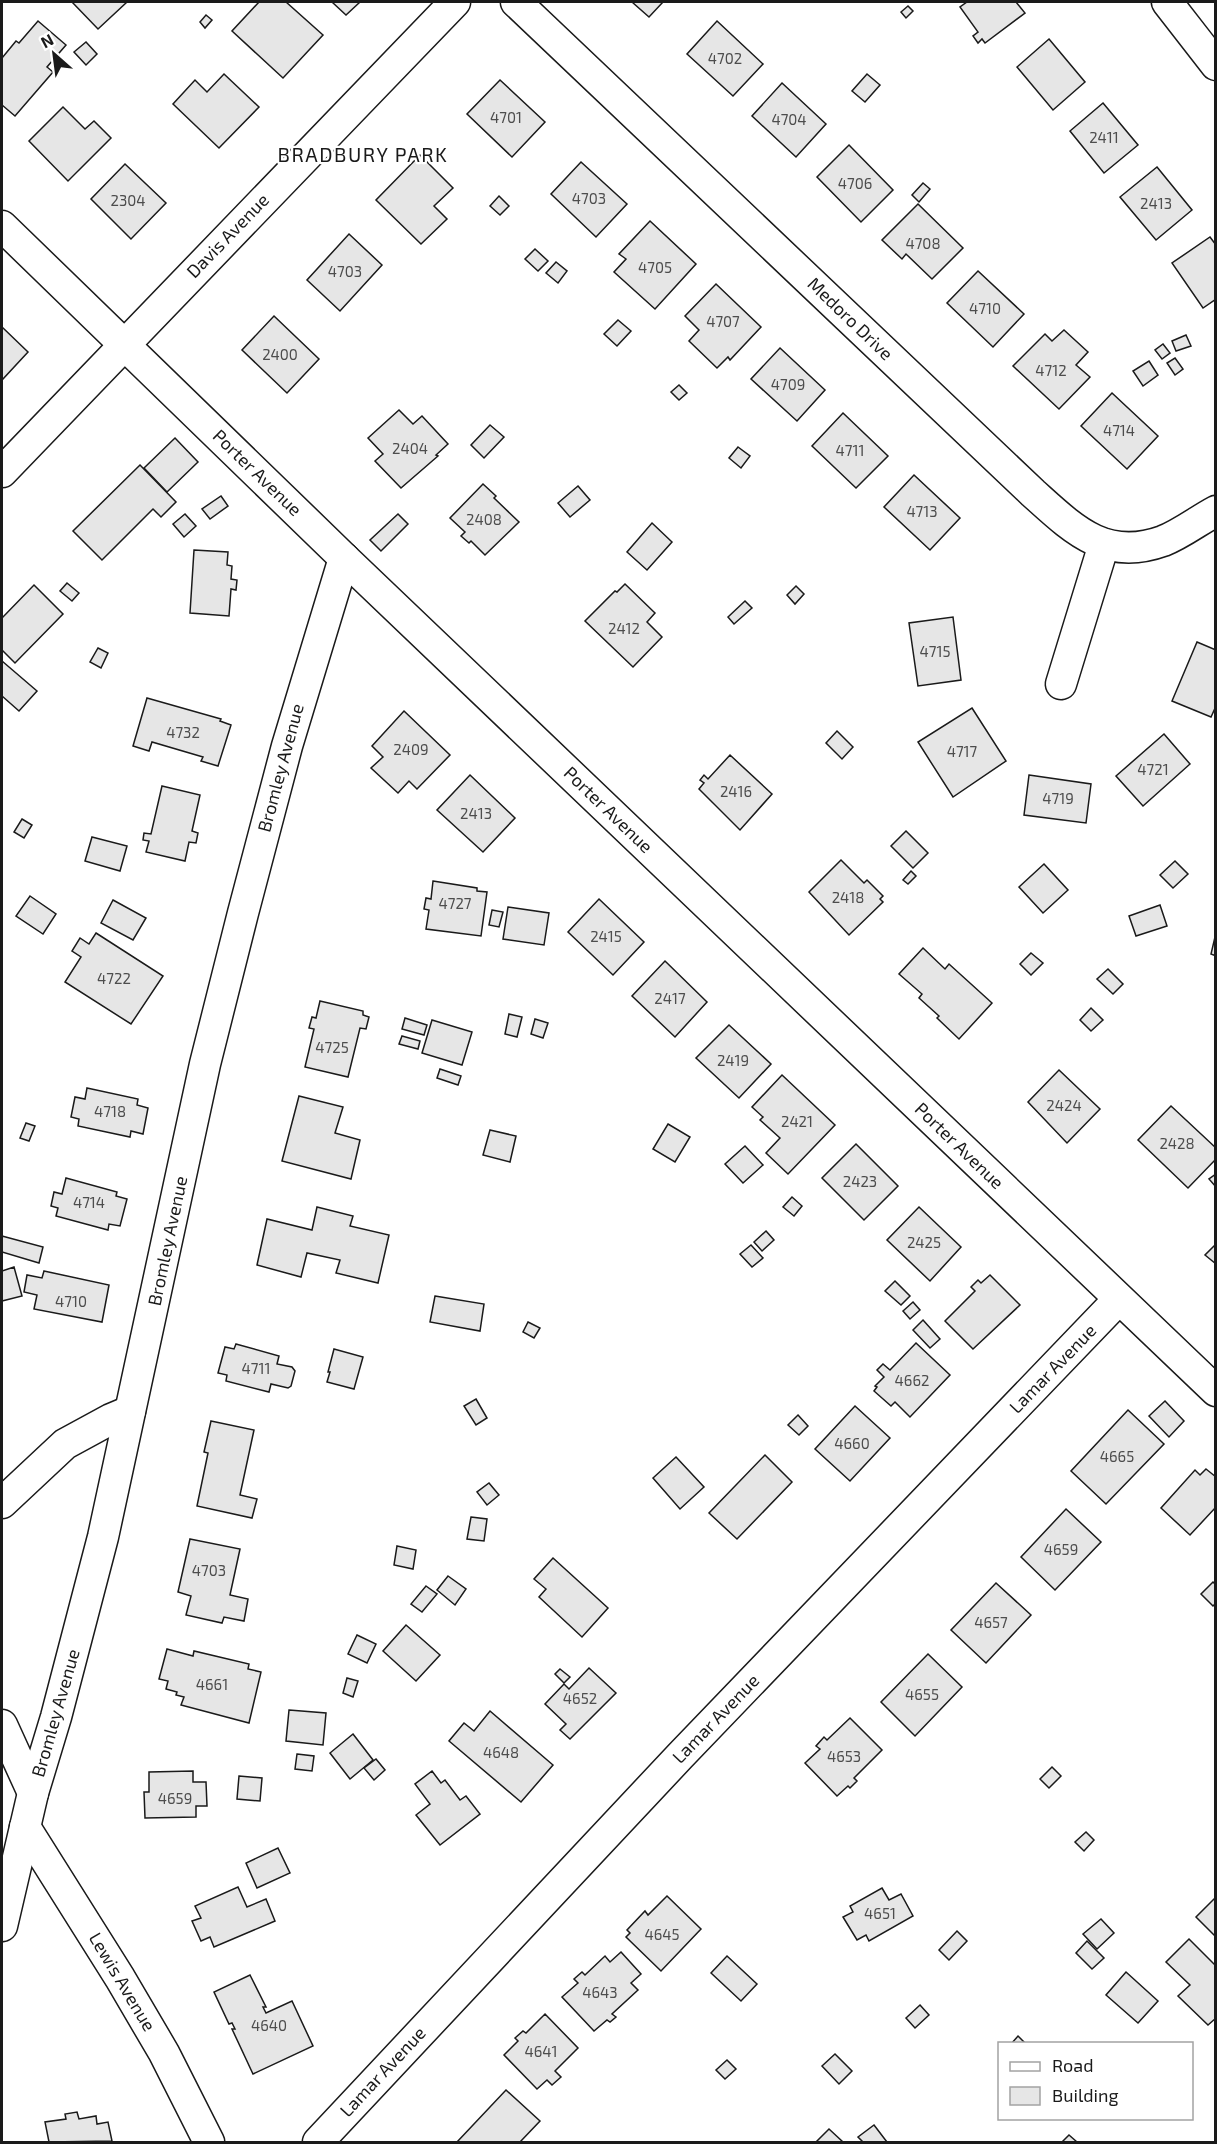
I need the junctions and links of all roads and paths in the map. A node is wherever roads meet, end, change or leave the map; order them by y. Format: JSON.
{"nodes":[{"id":1,"x":455,"y":2,"type":"edge"},
{"id":2,"x":516,"y":2,"type":"edge"},
{"id":3,"x":1167,"y":2,"type":"edge"},
{"id":4,"x":1215,"y":65,"type":"edge"},
{"id":5,"x":2,"y":226,"type":"edge"},
{"id":6,"x":123,"y":344,"type":"junction"},
{"id":7,"x":2,"y":472,"type":"edge"},
{"id":8,"x":1215,"y":511,"type":"edge"},
{"id":9,"x":1104,"y":544,"type":"junction"},
{"id":10,"x":344,"y":558,"type":"junction"},
{"id":11,"x":1061,"y":684,"type":"dead end"},
{"id":12,"x":1119,"y":1299,"type":"junction"},
{"id":13,"x":1215,"y":1391,"type":"edge"},
{"id":14,"x":130,"y":1411,"type":"junction"},
{"id":15,"x":2,"y":1503,"type":"edge"},
{"id":16,"x":2,"y":1725,"type":"edge"},
{"id":17,"x":33,"y":1793,"type":"junction"},
{"id":18,"x":25,"y":1827,"type":"junction"},
{"id":19,"x":2,"y":1926,"type":"edge"},
{"id":20,"x":209,"y":2142,"type":"edge"},
{"id":21,"x":318,"y":2142,"type":"edge"}],
"edges":[{"from":1,"to":6,"type":"street","name":"Davis Avenue"},
{"from":2,"to":9,"type":"street","name":"Medoro Drive"},
{"from":3,"to":4,"type":"street"},
{"from":5,"to":6,"type":"street","name":"Porter Avenue"},
{"from":6,"to":7,"type":"street","name":"Davis Avenue"},
{"from":6,"to":10,"type":"street","name":"Porter Avenue"},
{"from":8,"to":9,"type":"street","name":"Medoro Drive"},
{"from":9,"to":11,"type":"street"},
{"from":10,"to":12,"type":"street","name":"Porter Avenue"},
{"from":10,"to":14,"type":"street","name":"Bromley Avenue"},
{"from":12,"to":13,"type":"street","name":"Porter Avenue"},
{"from":12,"to":21,"type":"street","name":"Lamar Avenue"},
{"from":14,"to":15,"type":"street"},
{"from":14,"to":17,"type":"street","name":"Bromley Avenue"},
{"from":16,"to":17,"type":"street"},
{"from":17,"to":18,"type":"street","name":"Bromley Avenue"},
{"from":18,"to":19,"type":"street","name":"Bromley Avenue"},
{"from":18,"to":20,"type":"street","name":"Lewis Avenue"}]}
